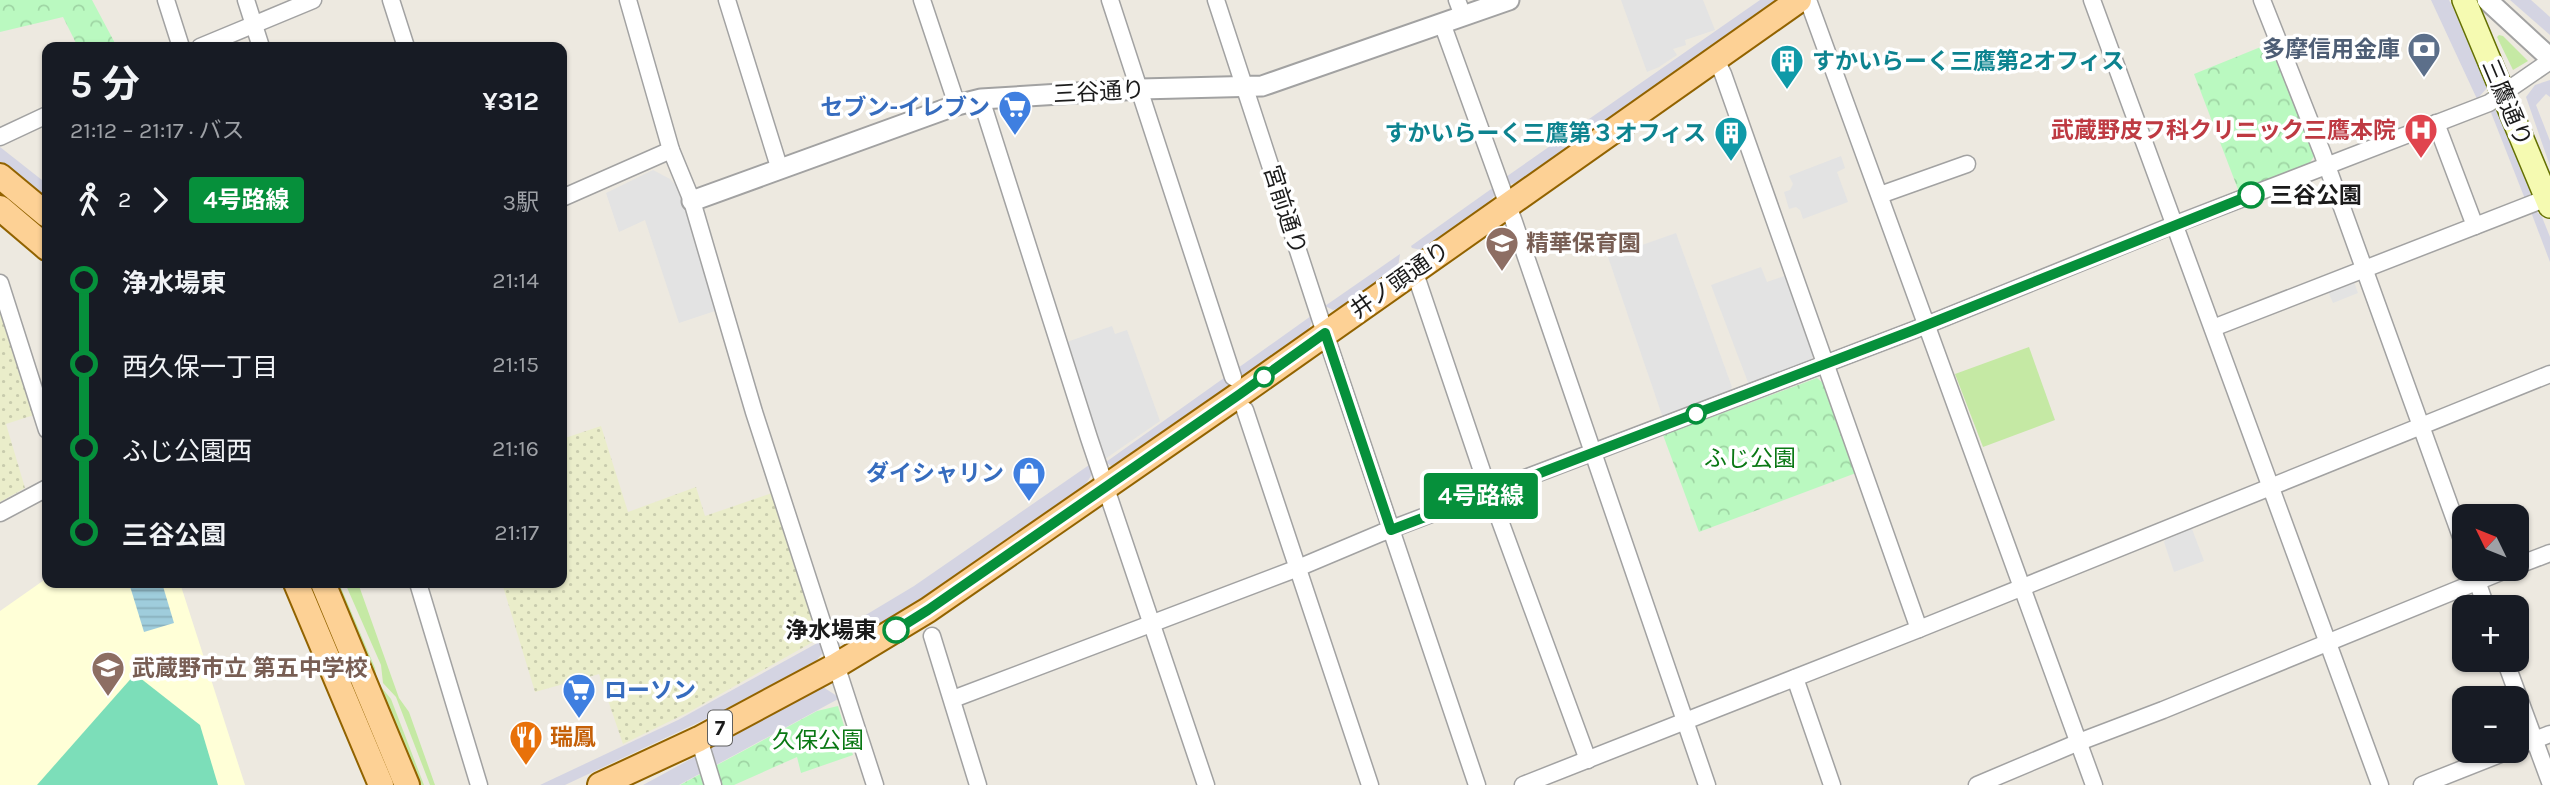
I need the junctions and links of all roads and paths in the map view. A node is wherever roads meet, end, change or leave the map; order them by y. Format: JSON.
{"nodes":[{"id":1,"x":166,"y":0,"type":"edge"},
{"id":2,"x":246,"y":0,"type":"edge"},
{"id":3,"x":313,"y":0,"type":"edge"},
{"id":4,"x":391,"y":0,"type":"edge"},
{"id":5,"x":628,"y":0,"type":"edge"},
{"id":6,"x":727,"y":0,"type":"edge"},
{"id":7,"x":922,"y":0,"type":"edge"},
{"id":8,"x":1110,"y":0,"type":"edge"},
{"id":9,"x":1216,"y":0,"type":"edge"},
{"id":10,"x":1509,"y":0,"type":"edge"},
{"id":11,"x":1799,"y":0,"type":"edge"},
{"id":12,"x":1808,"y":0,"type":"edge"},
{"id":13,"x":2092,"y":0,"type":"edge"},
{"id":14,"x":2262,"y":0,"type":"edge"},
{"id":15,"x":2464,"y":0,"type":"edge"},
{"id":16,"x":2487,"y":0,"type":"edge"},
{"id":17,"x":1460,"y":8,"type":"edge"},
{"id":18,"x":1442,"y":23,"type":"junction"},
{"id":19,"x":254,"y":26,"type":"junction"},
{"id":20,"x":179,"y":42,"type":"edge"},
{"id":21,"x":213,"y":42,"type":"edge"},
{"id":22,"x":259,"y":42,"type":"edge"},
{"id":23,"x":404,"y":42,"type":"edge"},
{"id":24,"x":1715,"y":58,"type":"junction"},
{"id":25,"x":2550,"y":59,"type":"edge"},
{"id":26,"x":1245,"y":86,"type":"junction"},
{"id":27,"x":1140,"y":89,"type":"junction"},
{"id":28,"x":2504,"y":93,"type":"junction"},
{"id":29,"x":981,"y":99,"type":"junction"},
{"id":30,"x":957,"y":105,"type":"junction"},
{"id":31,"x":42,"y":116,"type":"edge"},
{"id":32,"x":2436,"y":123,"type":"junction"},
{"id":33,"x":0,"y":137,"type":"edge"},
{"id":34,"x":671,"y":150,"type":"junction"},
{"id":35,"x":1967,"y":164,"type":"dead end"},
{"id":36,"x":2327,"y":166,"type":"junction"},
{"id":37,"x":780,"y":170,"type":"junction"},
{"id":38,"x":0,"y":176,"type":"edge"},
{"id":39,"x":1880,"y":195,"type":"junction"},
{"id":40,"x":567,"y":196,"type":"edge"},
{"id":41,"x":692,"y":201,"type":"junction"},
{"id":42,"x":2549,"y":202,"type":"edge"},
{"id":43,"x":1506,"y":204,"type":"junction"},
{"id":44,"x":0,"y":208,"type":"edge"},
{"id":45,"x":42,"y":211,"type":"edge"},
{"id":46,"x":2176,"y":223,"type":"junction"},
{"id":47,"x":2476,"y":226,"type":"junction"},
{"id":48,"x":42,"y":244,"type":"edge"},
{"id":49,"x":2363,"y":269,"type":"junction"},
{"id":50,"x":1414,"y":270,"type":"junction"},
{"id":51,"x":0,"y":283,"type":"edge"},
{"id":52,"x":1927,"y":325,"type":"junction"},
{"id":53,"x":2213,"y":328,"type":"junction"},
{"id":54,"x":1325,"y":333,"type":"junction"},
{"id":55,"x":1825,"y":364,"type":"junction"},
{"id":56,"x":2550,"y":374,"type":"edge"},
{"id":57,"x":1233,"y":377,"type":"dead end"},
{"id":58,"x":1245,"y":410,"type":"dead end"},
{"id":59,"x":42,"y":414,"type":"edge"},
{"id":60,"x":2420,"y":425,"type":"junction"},
{"id":61,"x":1592,"y":454,"type":"junction"},
{"id":62,"x":1106,"y":486,"type":"junction"},
{"id":63,"x":2271,"y":486,"type":"junction"},
{"id":64,"x":42,"y":491,"type":"edge"},
{"id":65,"x":1490,"y":492,"type":"junction"},
{"id":66,"x":2452,"y":512,"type":"edge"},
{"id":67,"x":0,"y":513,"type":"edge"},
{"id":68,"x":1391,"y":530,"type":"junction"},
{"id":69,"x":2550,"y":553,"type":"edge"},
{"id":70,"x":2529,"y":561,"type":"edge"},
{"id":71,"x":1298,"y":568,"type":"junction"},
{"id":72,"x":2462,"y":581,"type":"edge"},
{"id":73,"x":2022,"y":587,"type":"junction"},
{"id":74,"x":298,"y":588,"type":"edge"},
{"id":75,"x":325,"y":588,"type":"edge"},
{"id":76,"x":420,"y":588,"type":"edge"},
{"id":77,"x":1153,"y":623,"type":"junction"},
{"id":78,"x":1919,"y":629,"type":"junction"},
{"id":79,"x":932,"y":636,"type":"dead end"},
{"id":80,"x":2328,"y":641,"type":"junction"},
{"id":81,"x":837,"y":665,"type":"junction"},
{"id":82,"x":2509,"y":672,"type":"edge"},
{"id":83,"x":1795,"y":678,"type":"junction"},
{"id":84,"x":953,"y":699,"type":"junction"},
{"id":85,"x":1685,"y":721,"type":"junction"},
{"id":86,"x":2550,"y":734,"type":"edge"},
{"id":87,"x":699,"y":739,"type":"junction"},
{"id":88,"x":2534,"y":740,"type":"junction"},
{"id":89,"x":2079,"y":741,"type":"junction"},
{"id":90,"x":2529,"y":742,"type":"edge"},
{"id":91,"x":1588,"y":760,"type":"junction"},
{"id":92,"x":2478,"y":763,"type":"edge"},
{"id":93,"x":2550,"y":782,"type":"edge"},
{"id":94,"x":381,"y":785,"type":"edge"},
{"id":95,"x":407,"y":785,"type":"edge"},
{"id":96,"x":479,"y":785,"type":"edge"},
{"id":97,"x":600,"y":785,"type":"edge"},
{"id":98,"x":713,"y":785,"type":"edge"},
{"id":99,"x":875,"y":785,"type":"edge"},
{"id":100,"x":978,"y":785,"type":"edge"},
{"id":101,"x":1206,"y":785,"type":"edge"},
{"id":102,"x":1370,"y":785,"type":"edge"},
{"id":103,"x":1477,"y":785,"type":"edge"},
{"id":104,"x":1523,"y":785,"type":"edge"},
{"id":105,"x":1707,"y":785,"type":"edge"},
{"id":106,"x":1832,"y":785,"type":"edge"},
{"id":107,"x":1977,"y":785,"type":"edge"},
{"id":108,"x":2094,"y":785,"type":"edge"},
{"id":109,"x":2380,"y":785,"type":"edge"},
{"id":110,"x":2423,"y":785,"type":"edge"}],
"edges":[{"from":1,"to":20,"type":"street"},
{"from":2,"to":19,"type":"street"},
{"from":3,"to":19,"type":"street"},
{"from":4,"to":23,"type":"street"},
{"from":5,"to":34,"type":"street"},
{"from":6,"to":37,"type":"street"},
{"from":7,"to":30,"type":"street"},
{"from":8,"to":27,"type":"street"},
{"from":9,"to":26,"type":"street","name":"宮前通り"},
{"from":10,"to":17,"type":"street","name":"三谷通り"},
{"from":11,"to":24,"type":"main road","name":"井ノ頭通り","number":"7"},
{"from":12,"to":39,"type":"street"},
{"from":13,"to":46,"type":"street"},
{"from":14,"to":36,"type":"street"},
{"from":15,"to":28,"type":"main road","name":"三鷹通り"},
{"from":16,"to":25,"type":"street"},
{"from":17,"to":18,"type":"street","name":"三谷通り"},
{"from":18,"to":26,"type":"street","name":"三谷通り"},
{"from":18,"to":43,"type":"street"},
{"from":19,"to":21,"type":"street"},
{"from":19,"to":22,"type":"street"},
{"from":24,"to":43,"type":"main road","name":"井ノ頭通り","number":"7"},
{"from":24,"to":55,"type":"street"},
{"from":25,"to":28,"type":"street"},
{"from":26,"to":27,"type":"street","name":"三谷通り"},
{"from":26,"to":54,"type":"street","name":"宮前通り"},
{"from":27,"to":29,"type":"street","name":"三谷通り"},
{"from":27,"to":57,"type":"street"},
{"from":28,"to":32,"type":"street"},
{"from":28,"to":42,"type":"main road","name":"三鷹通り"},
{"from":29,"to":30,"type":"street","name":"三谷通り"},
{"from":29,"to":62,"type":"street"},
{"from":30,"to":37,"type":"street","name":"三谷通り"},
{"from":31,"to":33,"type":"street"},
{"from":32,"to":36,"type":"street"},
{"from":32,"to":47,"type":"street"},
{"from":34,"to":40,"type":"street"},
{"from":34,"to":41,"type":"street"},
{"from":35,"to":39,"type":"street"},
{"from":36,"to":46,"type":"street"},
{"from":36,"to":49,"type":"street"},
{"from":37,"to":41,"type":"street","name":"三谷通り"},
{"from":38,"to":45,"type":"main road"},
{"from":39,"to":52,"type":"street"},
{"from":41,"to":81,"type":"street"},
{"from":42,"to":47,"type":"street"},
{"from":43,"to":50,"type":"main road","name":"井ノ頭通り","number":"7"},
{"from":43,"to":61,"type":"street"},
{"from":44,"to":48,"type":"main road"},
{"from":46,"to":52,"type":"street"},
{"from":46,"to":53,"type":"street"},
{"from":47,"to":49,"type":"street"},
{"from":49,"to":53,"type":"street"},
{"from":49,"to":60,"type":"street"},
{"from":50,"to":54,"type":"main road","name":"井ノ頭通り","number":"7"},
{"from":50,"to":65,"type":"street"},
{"from":51,"to":59,"type":"street"},
{"from":52,"to":55,"type":"street"},
{"from":52,"to":73,"type":"street"},
{"from":53,"to":63,"type":"street"},
{"from":54,"to":62,"type":"main road","name":"井ノ頭通り","number":"7"},
{"from":54,"to":68,"type":"street","name":"宮前通り"},
{"from":55,"to":61,"type":"street"},
{"from":55,"to":78,"type":"street"},
{"from":56,"to":60,"type":"street"},
{"from":58,"to":71,"type":"street"},
{"from":60,"to":63,"type":"street"},
{"from":60,"to":66,"type":"street"},
{"from":61,"to":65,"type":"street"},
{"from":61,"to":85,"type":"street"},
{"from":62,"to":77,"type":"street"},
{"from":62,"to":81,"type":"main road","name":"井ノ頭通り","number":"7"},
{"from":63,"to":73,"type":"street"},
{"from":63,"to":80,"type":"street"},
{"from":64,"to":67,"type":"street"},
{"from":65,"to":68,"type":"street"},
{"from":65,"to":91,"type":"street"},
{"from":68,"to":71,"type":"street"},
{"from":68,"to":103,"type":"street","name":"宮前通り"},
{"from":69,"to":70,"type":"street"},
{"from":71,"to":77,"type":"street"},
{"from":71,"to":102,"type":"street"},
{"from":72,"to":80,"type":"street"},
{"from":73,"to":78,"type":"street"},
{"from":73,"to":89,"type":"street"},
{"from":74,"to":94,"type":"main road"},
{"from":75,"to":95,"type":"main road"},
{"from":76,"to":96,"type":"street"},
{"from":77,"to":84,"type":"street"},
{"from":77,"to":101,"type":"street"},
{"from":78,"to":83,"type":"street"},
{"from":79,"to":84,"type":"street"},
{"from":80,"to":89,"type":"street"},
{"from":80,"to":109,"type":"street"},
{"from":81,"to":87,"type":"main road","name":"井ノ頭通り","number":"7"},
{"from":81,"to":99,"type":"street"},
{"from":82,"to":88,"type":"street"},
{"from":83,"to":85,"type":"street"},
{"from":83,"to":106,"type":"street"},
{"from":84,"to":100,"type":"street"},
{"from":85,"to":91,"type":"street"},
{"from":85,"to":105,"type":"street"},
{"from":86,"to":88,"type":"street"},
{"from":87,"to":97,"type":"main road","name":"井ノ頭通り","number":"7"},
{"from":87,"to":98,"type":"street"},
{"from":88,"to":90,"type":"street"},
{"from":88,"to":93,"type":"street"},
{"from":89,"to":107,"type":"street"},
{"from":89,"to":108,"type":"street"},
{"from":91,"to":104,"type":"street"},
{"from":92,"to":110,"type":"street"}]}
